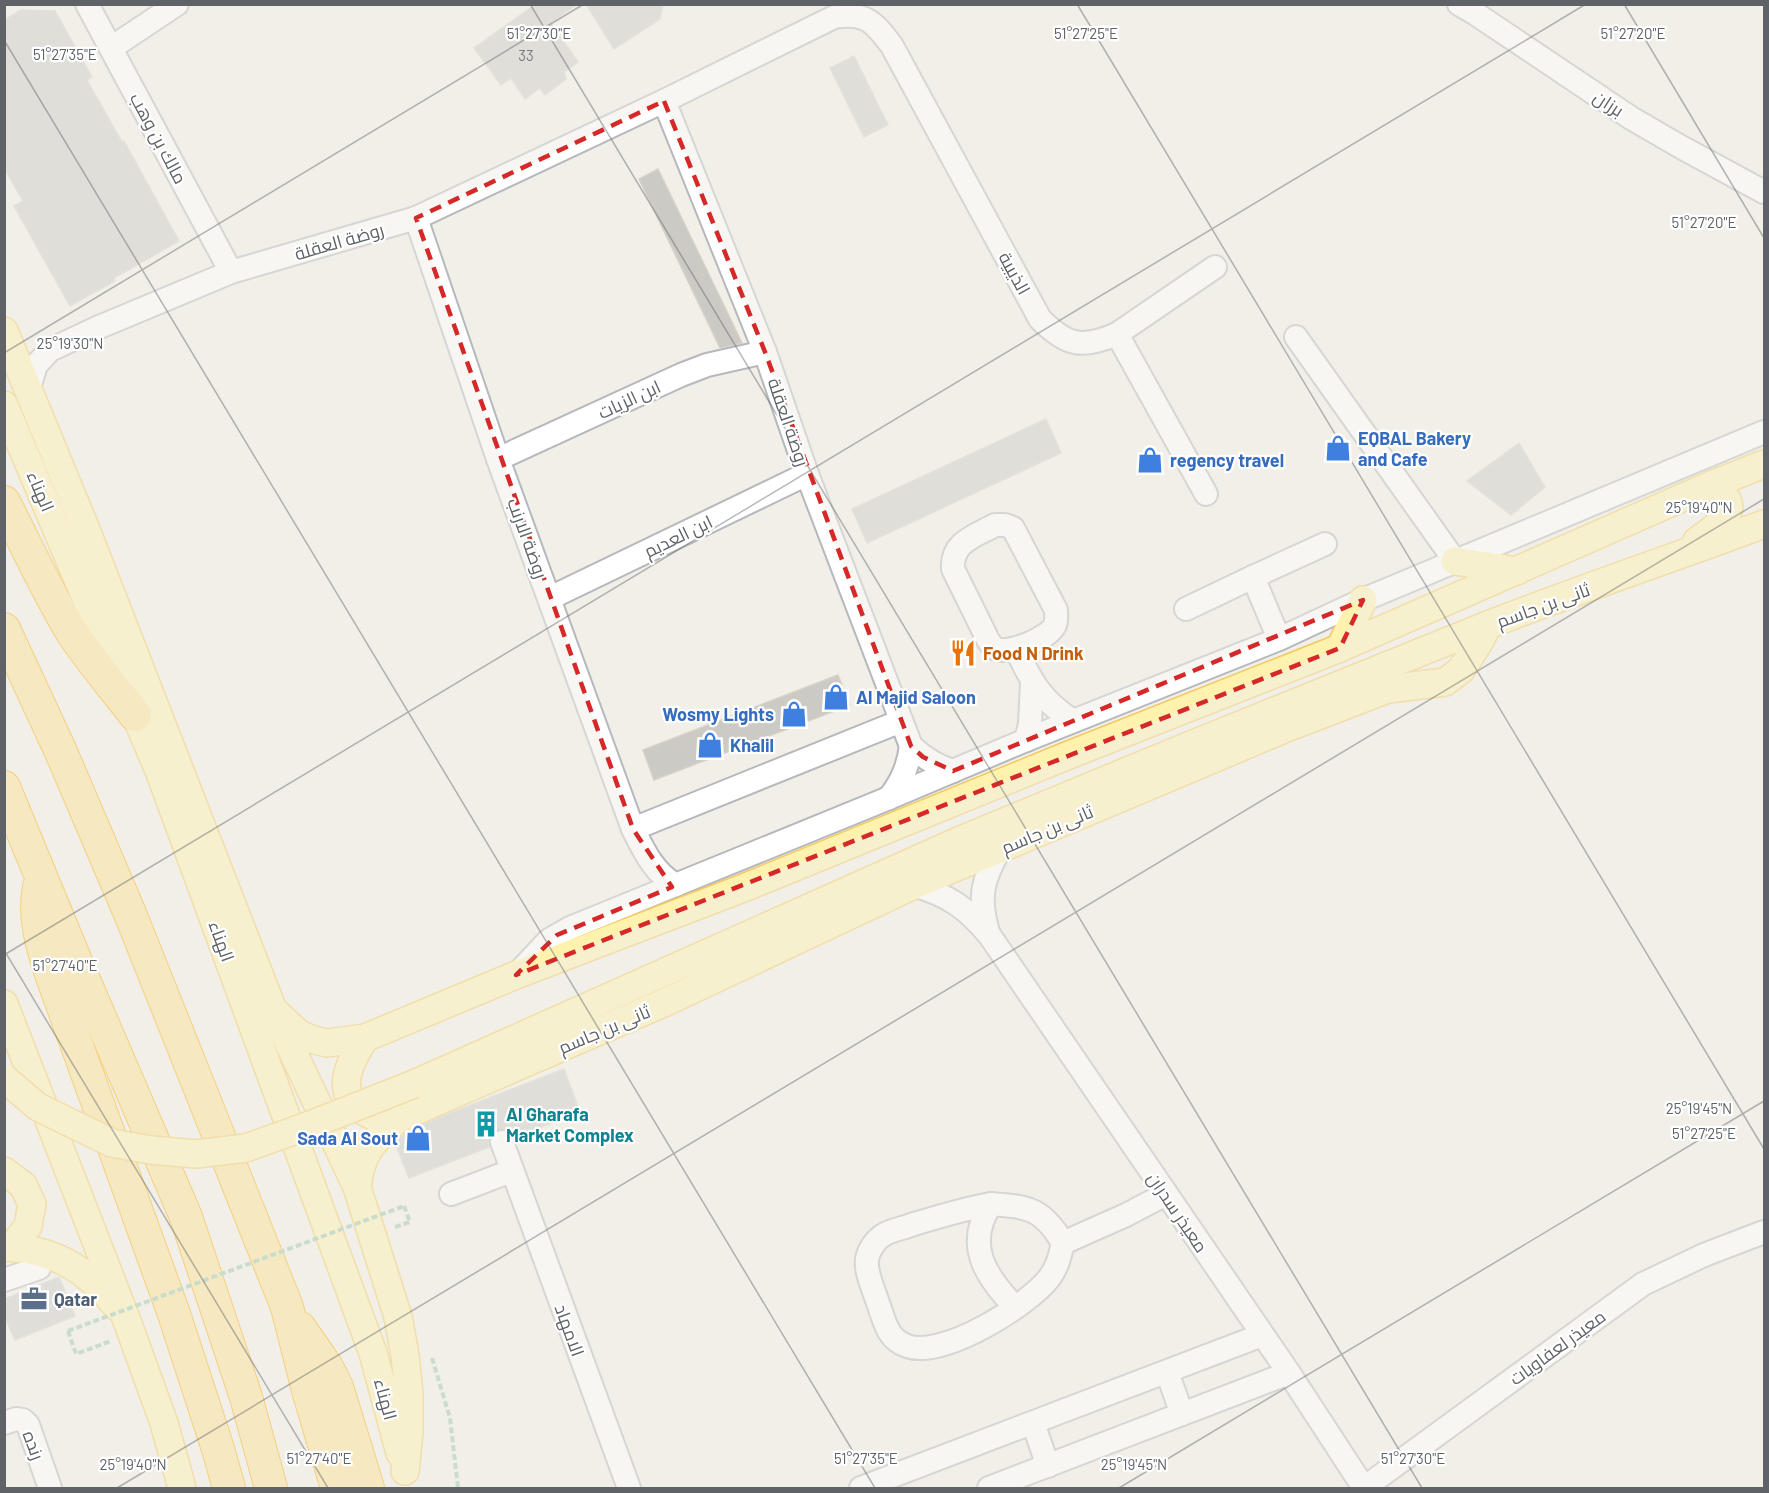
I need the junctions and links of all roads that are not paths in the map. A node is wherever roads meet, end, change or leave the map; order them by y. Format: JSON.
{"nodes":[{"id":1,"x":87,"y":4,"type":"edge"},
{"id":2,"x":177,"y":4,"type":"edge"},
{"id":3,"x":1459,"y":4,"type":"edge"},
{"id":4,"x":892,"y":46,"type":"joint"},
{"id":5,"x":111,"y":48,"type":"junction"},
{"id":6,"x":664,"y":101,"type":"junction"},
{"id":7,"x":1764,"y":192,"type":"edge"},
{"id":8,"x":416,"y":218,"type":"junction"},
{"id":9,"x":1215,"y":267,"type":"dead end"},
{"id":10,"x":231,"y":272,"type":"junction"},
{"id":11,"x":4,"y":331,"type":"edge"},
{"id":12,"x":1117,"y":334,"type":"junction"},
{"id":13,"x":1296,"y":337,"type":"dead end"},
{"id":14,"x":765,"y":352,"type":"junction"},
{"id":15,"x":28,"y":388,"type":"junction"},
{"id":16,"x":4,"y":405,"type":"edge"},
{"id":17,"x":1764,"y":432,"type":"edge"},
{"id":18,"x":498,"y":459,"type":"junction"},
{"id":19,"x":1764,"y":464,"type":"edge"},
{"id":20,"x":807,"y":474,"type":"junction"},
{"id":21,"x":1711,"y":485,"type":"junction"},
{"id":22,"x":1206,"y":494,"type":"dead end"},
{"id":23,"x":4,"y":502,"type":"edge"},
{"id":24,"x":1764,"y":524,"type":"edge"},
{"id":25,"x":1764,"y":538,"type":"edge"},
{"id":26,"x":1325,"y":544,"type":"dead end"},
{"id":27,"x":1677,"y":557,"type":"junction"},
{"id":28,"x":1455,"y":561,"type":"junction"},
{"id":29,"x":1516,"y":571,"type":"junction"},
{"id":30,"x":1253,"y":577,"type":"junction"},
{"id":31,"x":550,"y":598,"type":"junction"},
{"id":32,"x":1363,"y":600,"type":"junction"},
{"id":33,"x":1550,"y":601,"type":"junction"},
{"id":34,"x":1186,"y":609,"type":"dead end"},
{"id":35,"x":1488,"y":625,"type":"junction"},
{"id":36,"x":4,"y":629,"type":"edge"},
{"id":37,"x":1279,"y":639,"type":"junction"},
{"id":38,"x":1340,"y":648,"type":"junction"},
{"id":39,"x":1016,"y":649,"type":"junction"},
{"id":40,"x":1032,"y":682,"type":"junction"},
{"id":41,"x":135,"y":715,"type":"junction"},
{"id":42,"x":901,"y":721,"type":"junction"},
{"id":43,"x":1073,"y":721,"type":"junction"},
{"id":44,"x":1026,"y":740,"type":"junction"},
{"id":45,"x":911,"y":746,"type":"junction"},
{"id":46,"x":953,"y":771,"type":"junction"},
{"id":47,"x":4,"y":787,"type":"edge"},
{"id":48,"x":889,"y":798,"type":"junction"},
{"id":49,"x":633,"y":829,"type":"junction"},
{"id":50,"x":1000,"y":849,"type":"junction"},
{"id":51,"x":646,"y":856,"type":"junction"},
{"id":52,"x":41,"y":877,"type":"junction"},
{"id":53,"x":676,"y":885,"type":"junction"},
{"id":54,"x":914,"y":885,"type":"junction"},
{"id":55,"x":642,"y":899,"type":"junction"},
{"id":56,"x":990,"y":936,"type":"junction"},
{"id":57,"x":516,"y":975,"type":"junction"},
{"id":58,"x":4,"y":1004,"type":"edge"},
{"id":59,"x":273,"y":1010,"type":"junction"},
{"id":60,"x":365,"y":1038,"type":"junction"},
{"id":61,"x":22,"y":1049,"type":"junction"},
{"id":62,"x":4,"y":1078,"type":"edge"},
{"id":63,"x":4,"y":1090,"type":"edge"},
{"id":64,"x":399,"y":1118,"type":"junction"},
{"id":65,"x":502,"y":1142,"type":"tunnel mouth"},
{"id":66,"x":4,"y":1171,"type":"edge"},
{"id":67,"x":511,"y":1171,"type":"junction"},
{"id":68,"x":357,"y":1187,"type":"junction"},
{"id":69,"x":451,"y":1194,"type":"dead end"},
{"id":70,"x":1166,"y":1194,"type":"junction"},
{"id":71,"x":991,"y":1204,"type":"junction"},
{"id":72,"x":1764,"y":1232,"type":"edge"},
{"id":73,"x":1063,"y":1243,"type":"junction"},
{"id":74,"x":8,"y":1247,"type":"edge"},
{"id":75,"x":39,"y":1268,"type":"dead end"},
{"id":76,"x":4,"y":1280,"type":"edge"},
{"id":77,"x":287,"y":1307,"type":"junction"},
{"id":78,"x":1015,"y":1307,"type":"junction"},
{"id":79,"x":129,"y":1327,"type":"junction"},
{"id":80,"x":1263,"y":1335,"type":"junction"},
{"id":81,"x":1167,"y":1372,"type":"junction"},
{"id":82,"x":1289,"y":1373,"type":"junction"},
{"id":83,"x":1182,"y":1414,"type":"junction"},
{"id":84,"x":4,"y":1423,"type":"edge"},
{"id":85,"x":1033,"y":1423,"type":"junction"},
{"id":86,"x":1048,"y":1466,"type":"junction"},
{"id":87,"x":408,"y":1480,"type":"edge"},
{"id":88,"x":50,"y":1488,"type":"edge"},
{"id":89,"x":182,"y":1488,"type":"edge"},
{"id":90,"x":229,"y":1488,"type":"edge"},
{"id":91,"x":271,"y":1488,"type":"edge"},
{"id":92,"x":337,"y":1488,"type":"edge"},
{"id":93,"x":368,"y":1488,"type":"edge"},
{"id":94,"x":629,"y":1488,"type":"edge"},
{"id":95,"x":861,"y":1488,"type":"edge"},
{"id":96,"x":989,"y":1488,"type":"edge"},
{"id":97,"x":1364,"y":1488,"type":"edge"}],
"edges":[{"from":1,"to":5,"type":"street","name":"مالك بن وهب"},
{"from":2,"to":5,"type":"street"},
{"from":3,"to":7,"type":"street","name":"برزان"},
{"from":4,"to":6,"type":"street","name":"روضة العقلة"},
{"from":4,"to":12,"type":"street","name":"الذيبية"},
{"from":5,"to":10,"type":"street","name":"مالك بن وهب"},
{"from":6,"to":8,"type":"street","name":"روضة العقلة"},
{"from":6,"to":14,"type":"street","name":"روضة العقلة"},
{"from":8,"to":10,"type":"street","name":"روضة العقلة"},
{"from":8,"to":18,"type":"street","name":"روضة الارنب"},
{"from":9,"to":12,"type":"street","name":"الذيبية"},
{"from":10,"to":15,"type":"street","name":"روضة العقلة"},
{"from":11,"to":15,"type":"main road"},
{"from":12,"to":22,"type":"street"},
{"from":13,"to":28,"type":"street"},
{"from":14,"to":18,"type":"street","name":"ابن الزيات"},
{"from":14,"to":20,"type":"street","name":"روضة العقلة"},
{"from":15,"to":59,"type":"main road"},
{"from":16,"to":41,"type":"main road","name":"الهناء"},
{"from":17,"to":28,"type":"street"},
{"from":18,"to":31,"type":"street","name":"روضة الارنب"},
{"from":19,"to":21,"type":"main road"},
{"from":20,"to":31,"type":"street","name":"ابن العديم"},
{"from":20,"to":42,"type":"street","name":"روضة العقلة"},
{"from":21,"to":27,"type":"main road"},
{"from":21,"to":29,"type":"main road"},
{"from":23,"to":41,"type":"highway"},
{"from":24,"to":27,"type":"main road","name":"ثانى بن جاسم"},
{"from":25,"to":33,"type":"main road"},
{"from":26,"to":30,"type":"street"},
{"from":27,"to":33,"type":"main road","name":"ثانى بن جاسم"},
{"from":28,"to":29,"type":"main road"},
{"from":28,"to":32,"type":"street"},
{"from":29,"to":38,"type":"main road"},
{"from":30,"to":34,"type":"street"},
{"from":30,"to":37,"type":"street"},
{"from":31,"to":49,"type":"street","name":"روضة الارنب"},
{"from":32,"to":37,"type":"street"},
{"from":32,"to":38,"type":"main road"},
{"from":33,"to":35,"type":"main road","name":"ثانى بن جاسم"},
{"from":35,"to":50,"type":"main road","name":"ثانى بن جاسم"},
{"from":35,"to":62,"type":"main road","bridge":true},
{"from":36,"to":77,"type":"highway"},
{"from":37,"to":43,"type":"street"},
{"from":38,"to":57,"type":"main road"},
{"from":39,"to":39,"type":"street"},
{"from":39,"to":40,"type":"street"},
{"from":40,"to":43,"type":"street"},
{"from":40,"to":44,"type":"street"},
{"from":41,"to":87,"type":"main road","name":"الهناء"},
{"from":42,"to":45,"type":"street","name":"روضة العقلة"},
{"from":42,"to":49,"type":"street"},
{"from":43,"to":44,"type":"street"},
{"from":44,"to":46,"type":"street"},
{"from":45,"to":46,"type":"street"},
{"from":45,"to":48,"type":"street"},
{"from":46,"to":48,"type":"street"},
{"from":47,"to":52,"type":"highway"},
{"from":48,"to":53,"type":"street"},
{"from":49,"to":51,"type":"street","name":"روضة الارنب"},
{"from":50,"to":54,"type":"main road","name":"ثانى بن جاسم"},
{"from":50,"to":56,"type":"street","name":"معيذر سدران"},
{"from":51,"to":53,"type":"street","name":"روضة الارنب"},
{"from":51,"to":55,"type":"street","name":"روضة الارنب"},
{"from":52,"to":90,"type":"highway"},
{"from":52,"to":91,"type":"highway"},
{"from":53,"to":55,"type":"street"},
{"from":54,"to":56,"type":"street","name":"معيذر سدران"},
{"from":54,"to":64,"type":"main road","name":"ثانى بن جاسم"},
{"from":55,"to":57,"type":"street"},
{"from":56,"to":70,"type":"street","name":"معيذر سدران"},
{"from":57,"to":60,"type":"main road"},
{"from":58,"to":61,"type":"main road"},
{"from":59,"to":60,"type":"main road"},
{"from":59,"to":68,"type":"main road"},
{"from":60,"to":64,"type":"main road"},
{"from":61,"to":63,"type":"main road"},
{"from":61,"to":79,"type":"main road"},
{"from":64,"to":68,"type":"main road","name":"ثانى بن جاسم"},
{"from":65,"to":67,"type":"street","name":"الامهاد"},
{"from":66,"to":74,"type":"main road"},
{"from":67,"to":69,"type":"street"},
{"from":67,"to":94,"type":"street","name":"الامهاد"},
{"from":68,"to":87,"type":"main road"},
{"from":70,"to":73,"type":"street"},
{"from":70,"to":80,"type":"street","name":"معيذر سدران"},
{"from":71,"to":73,"type":"street"},
{"from":71,"to":78,"type":"street"},
{"from":71,"to":78,"type":"street"},
{"from":72,"to":97,"type":"street","name":"معيذر لعفاويات"},
{"from":73,"to":78,"type":"street"},
{"from":74,"to":79,"type":"main road"},
{"from":75,"to":76,"type":"street"},
{"from":77,"to":92,"type":"highway"},
{"from":77,"to":93,"type":"highway"},
{"from":79,"to":89,"type":"main road"},
{"from":80,"to":81,"type":"street"},
{"from":80,"to":82,"type":"street","name":"معيذر سدران"},
{"from":81,"to":83,"type":"street"},
{"from":81,"to":85,"type":"street"},
{"from":82,"to":83,"type":"street"},
{"from":82,"to":97,"type":"street","name":"معيذر سدران"},
{"from":83,"to":86,"type":"street"},
{"from":84,"to":88,"type":"street","name":"رنده"},
{"from":85,"to":86,"type":"street"},
{"from":85,"to":95,"type":"street"},
{"from":86,"to":96,"type":"street"}]}
